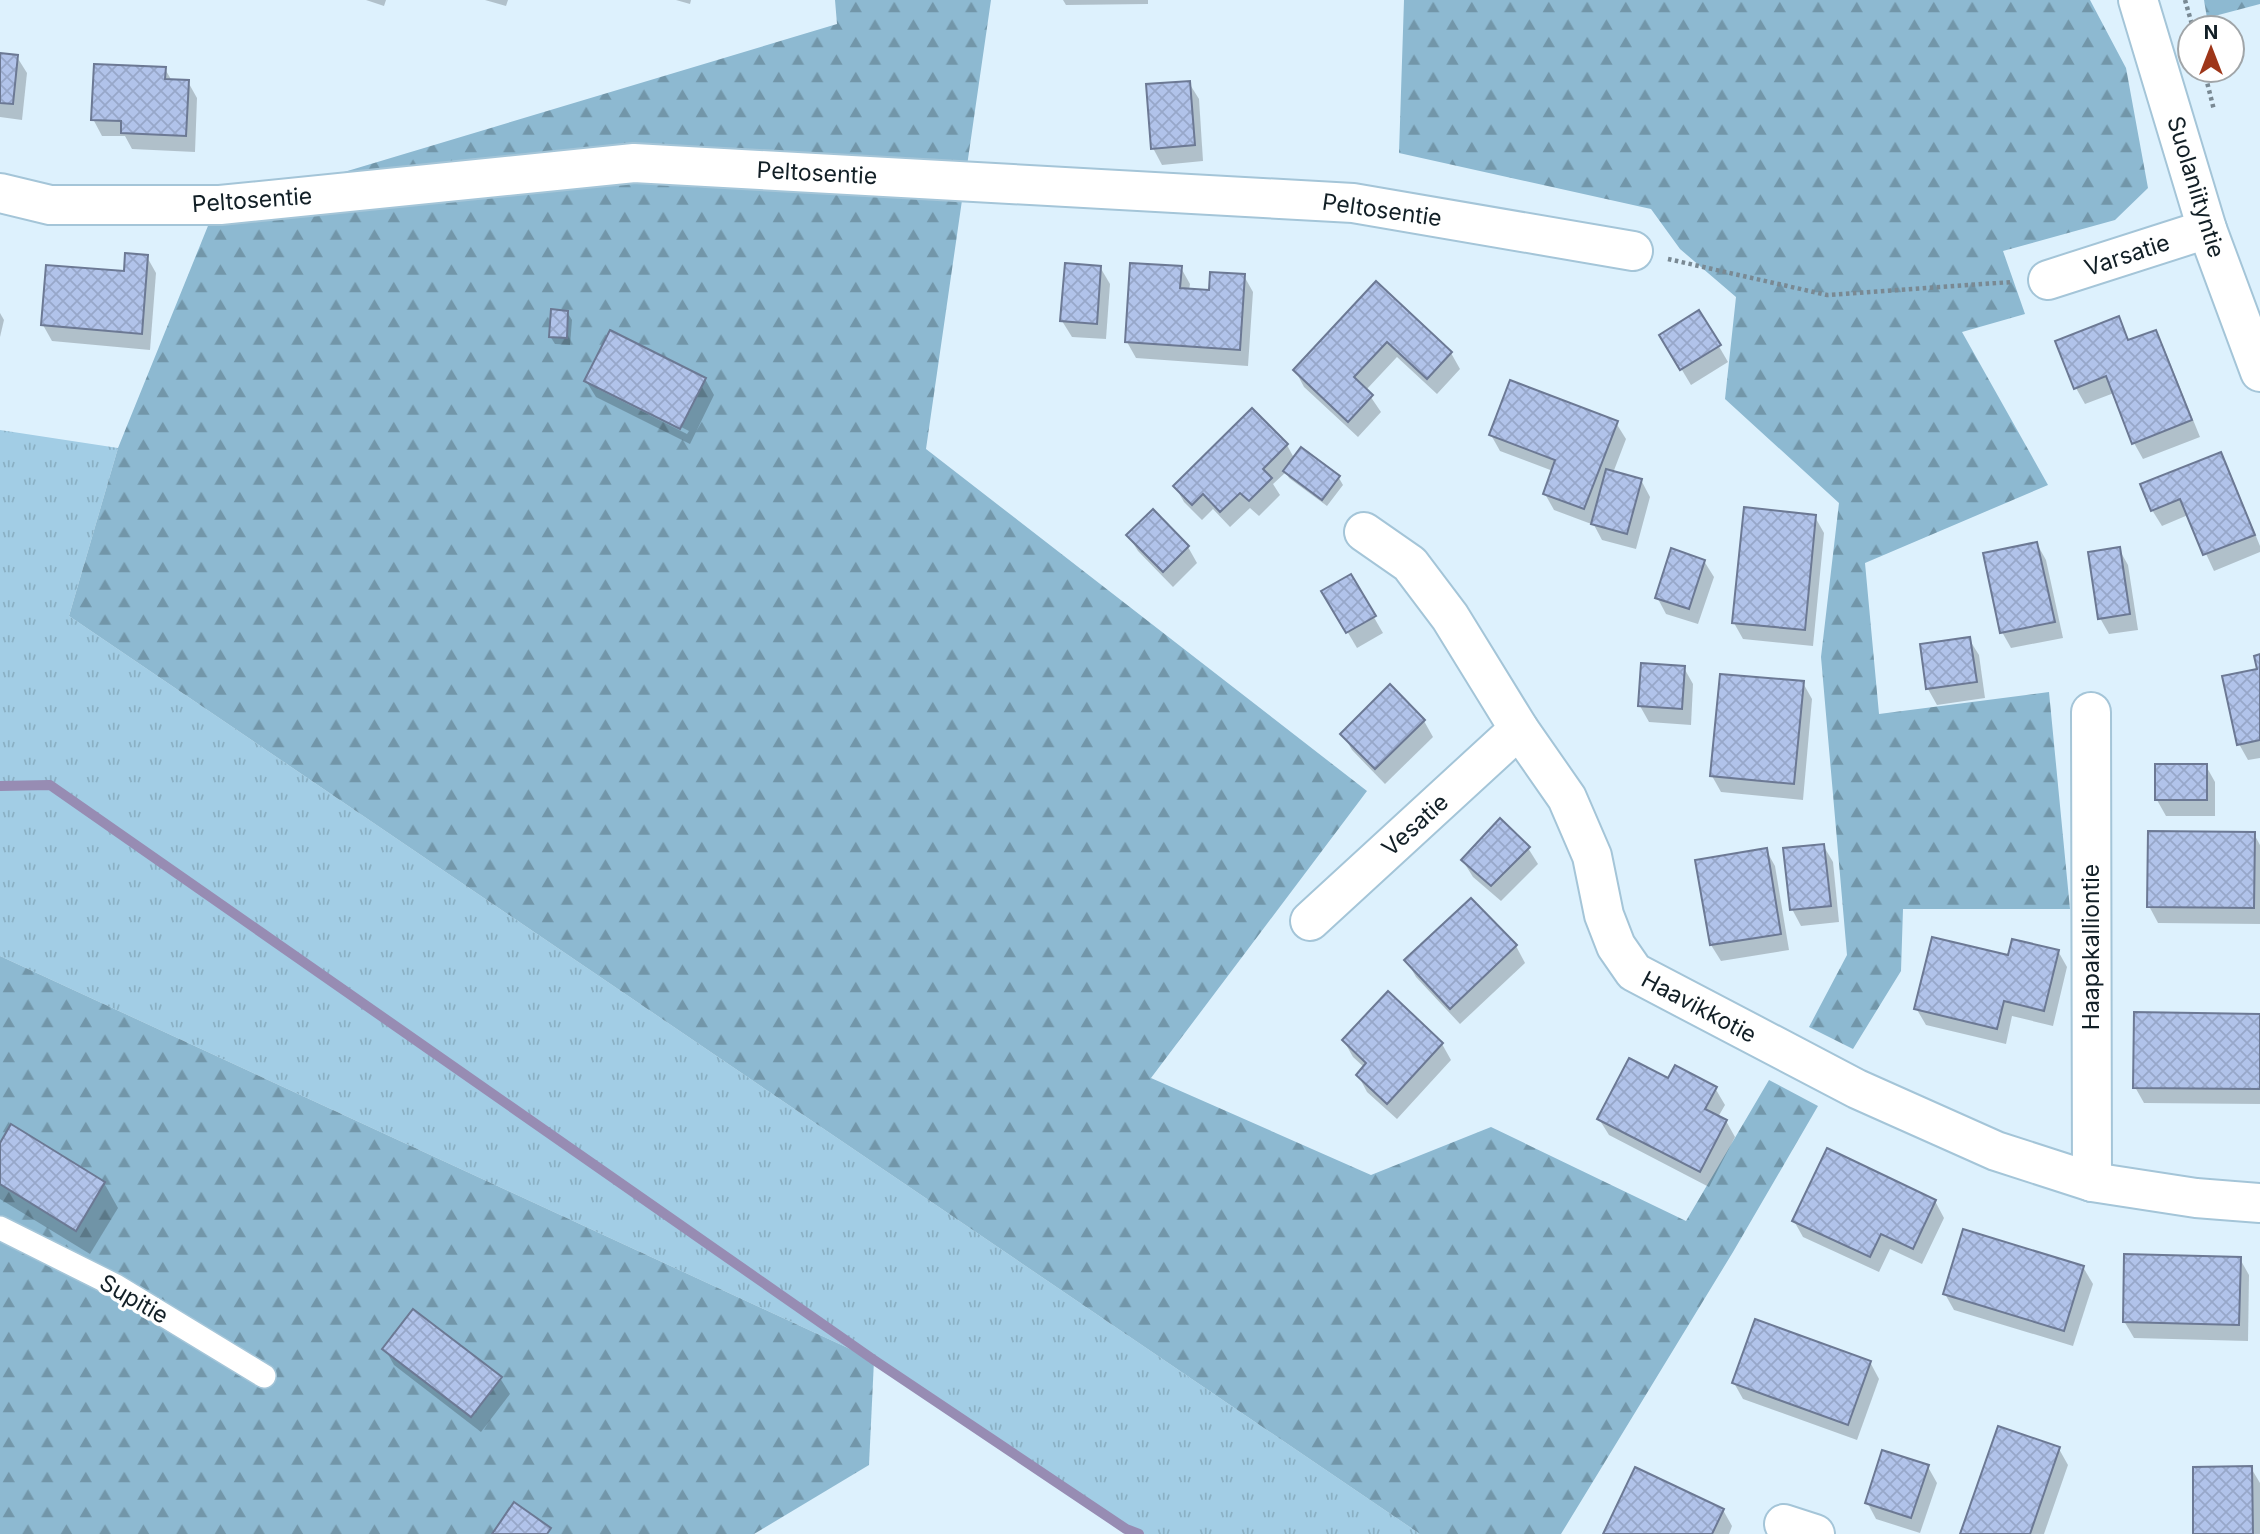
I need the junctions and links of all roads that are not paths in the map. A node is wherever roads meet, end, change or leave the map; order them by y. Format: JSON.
{"nodes":[{"id":1,"x":2138,"y":0,"type":"edge"},
{"id":2,"x":0,"y":193,"type":"edge"},
{"id":3,"x":2207,"y":229,"type":"junction"},
{"id":4,"x":1633,"y":251,"type":"road end"},
{"id":5,"x":2048,"y":280,"type":"road end"},
{"id":6,"x":2260,"y":372,"type":"edge"},
{"id":7,"x":1364,"y":532,"type":"dead end"},
{"id":8,"x":2091,"y":712,"type":"dead end"},
{"id":9,"x":1519,"y":729,"type":"junction"},
{"id":10,"x":1310,"y":920,"type":"dead end"},
{"id":11,"x":2092,"y":1182,"type":"junction"},
{"id":12,"x":2260,"y":1203,"type":"edge"},
{"id":13,"x":0,"y":1228,"type":"edge"},
{"id":14,"x":264,"y":1376,"type":"dead end"}],
"edges":[{"from":1,"to":3,"type":"street","name":"Suolaniityntie"},
{"from":2,"to":4,"type":"street","name":"Peltosentie"},
{"from":3,"to":5,"type":"street","name":"Varsatie"},
{"from":3,"to":6,"type":"street","name":"Suolaniityntie"},
{"from":7,"to":9,"type":"street","name":"Haavikkotie"},
{"from":8,"to":11,"type":"street","name":"Haapakalliontie"},
{"from":9,"to":10,"type":"street","name":"Vesatie"},
{"from":9,"to":11,"type":"street","name":"Haavikkotie"},
{"from":11,"to":12,"type":"street","name":"Haavikkotie"},
{"from":13,"to":14,"type":"lane","name":"Supitie"}]}
